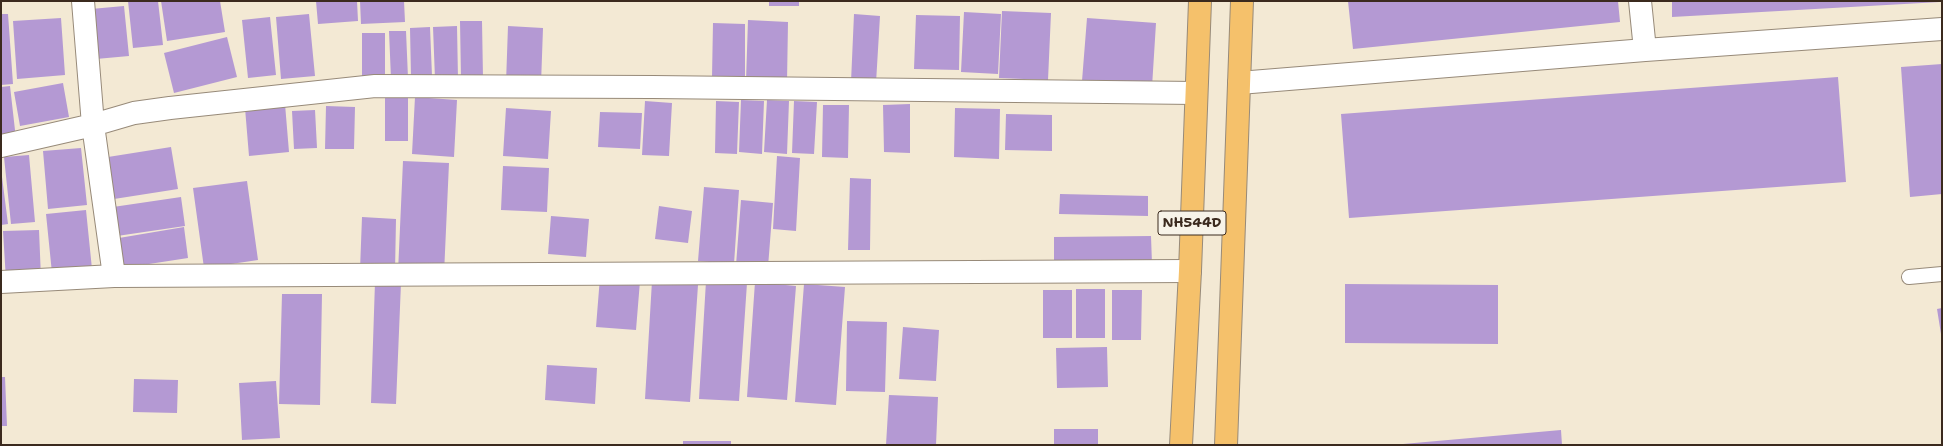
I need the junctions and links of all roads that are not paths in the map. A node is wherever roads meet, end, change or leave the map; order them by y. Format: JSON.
{"nodes":[{"id":1,"x":83,"y":1,"type":"edge"},
{"id":2,"x":1200,"y":1,"type":"edge"},
{"id":3,"x":1242,"y":1,"type":"edge"},
{"id":4,"x":1640,"y":1,"type":"edge"},
{"id":5,"x":1942,"y":29,"type":"edge"},
{"id":6,"x":1645,"y":50,"type":"junction"},
{"id":7,"x":1239,"y":83,"type":"junction"},
{"id":8,"x":1196,"y":93,"type":"junction"},
{"id":9,"x":93,"y":125,"type":"junction"},
{"id":10,"x":1,"y":146,"type":"edge"},
{"id":11,"x":1190,"y":271,"type":"junction"},
{"id":12,"x":1942,"y":274,"type":"edge"},
{"id":13,"x":114,"y":276,"type":"junction"},
{"id":14,"x":1909,"y":277,"type":"dead end"},
{"id":15,"x":1,"y":282,"type":"edge"},
{"id":16,"x":1181,"y":445,"type":"edge"},
{"id":17,"x":1226,"y":445,"type":"edge"}],
"edges":[{"from":1,"to":9,"type":"street"},
{"from":2,"to":8,"type":"highway","number":"NH544D"},
{"from":3,"to":7,"type":"highway","number":"NH544D"},
{"from":4,"to":6,"type":"street"},
{"from":5,"to":6,"type":"street"},
{"from":6,"to":7,"type":"street"},
{"from":7,"to":17,"type":"highway","number":"NH544D"},
{"from":8,"to":9,"type":"street"},
{"from":8,"to":11,"type":"highway","number":"NH544D"},
{"from":9,"to":10,"type":"street"},
{"from":9,"to":13,"type":"street"},
{"from":11,"to":13,"type":"street"},
{"from":11,"to":16,"type":"highway","number":"NH544D"},
{"from":12,"to":14,"type":"lane"},
{"from":13,"to":15,"type":"street"}]}
